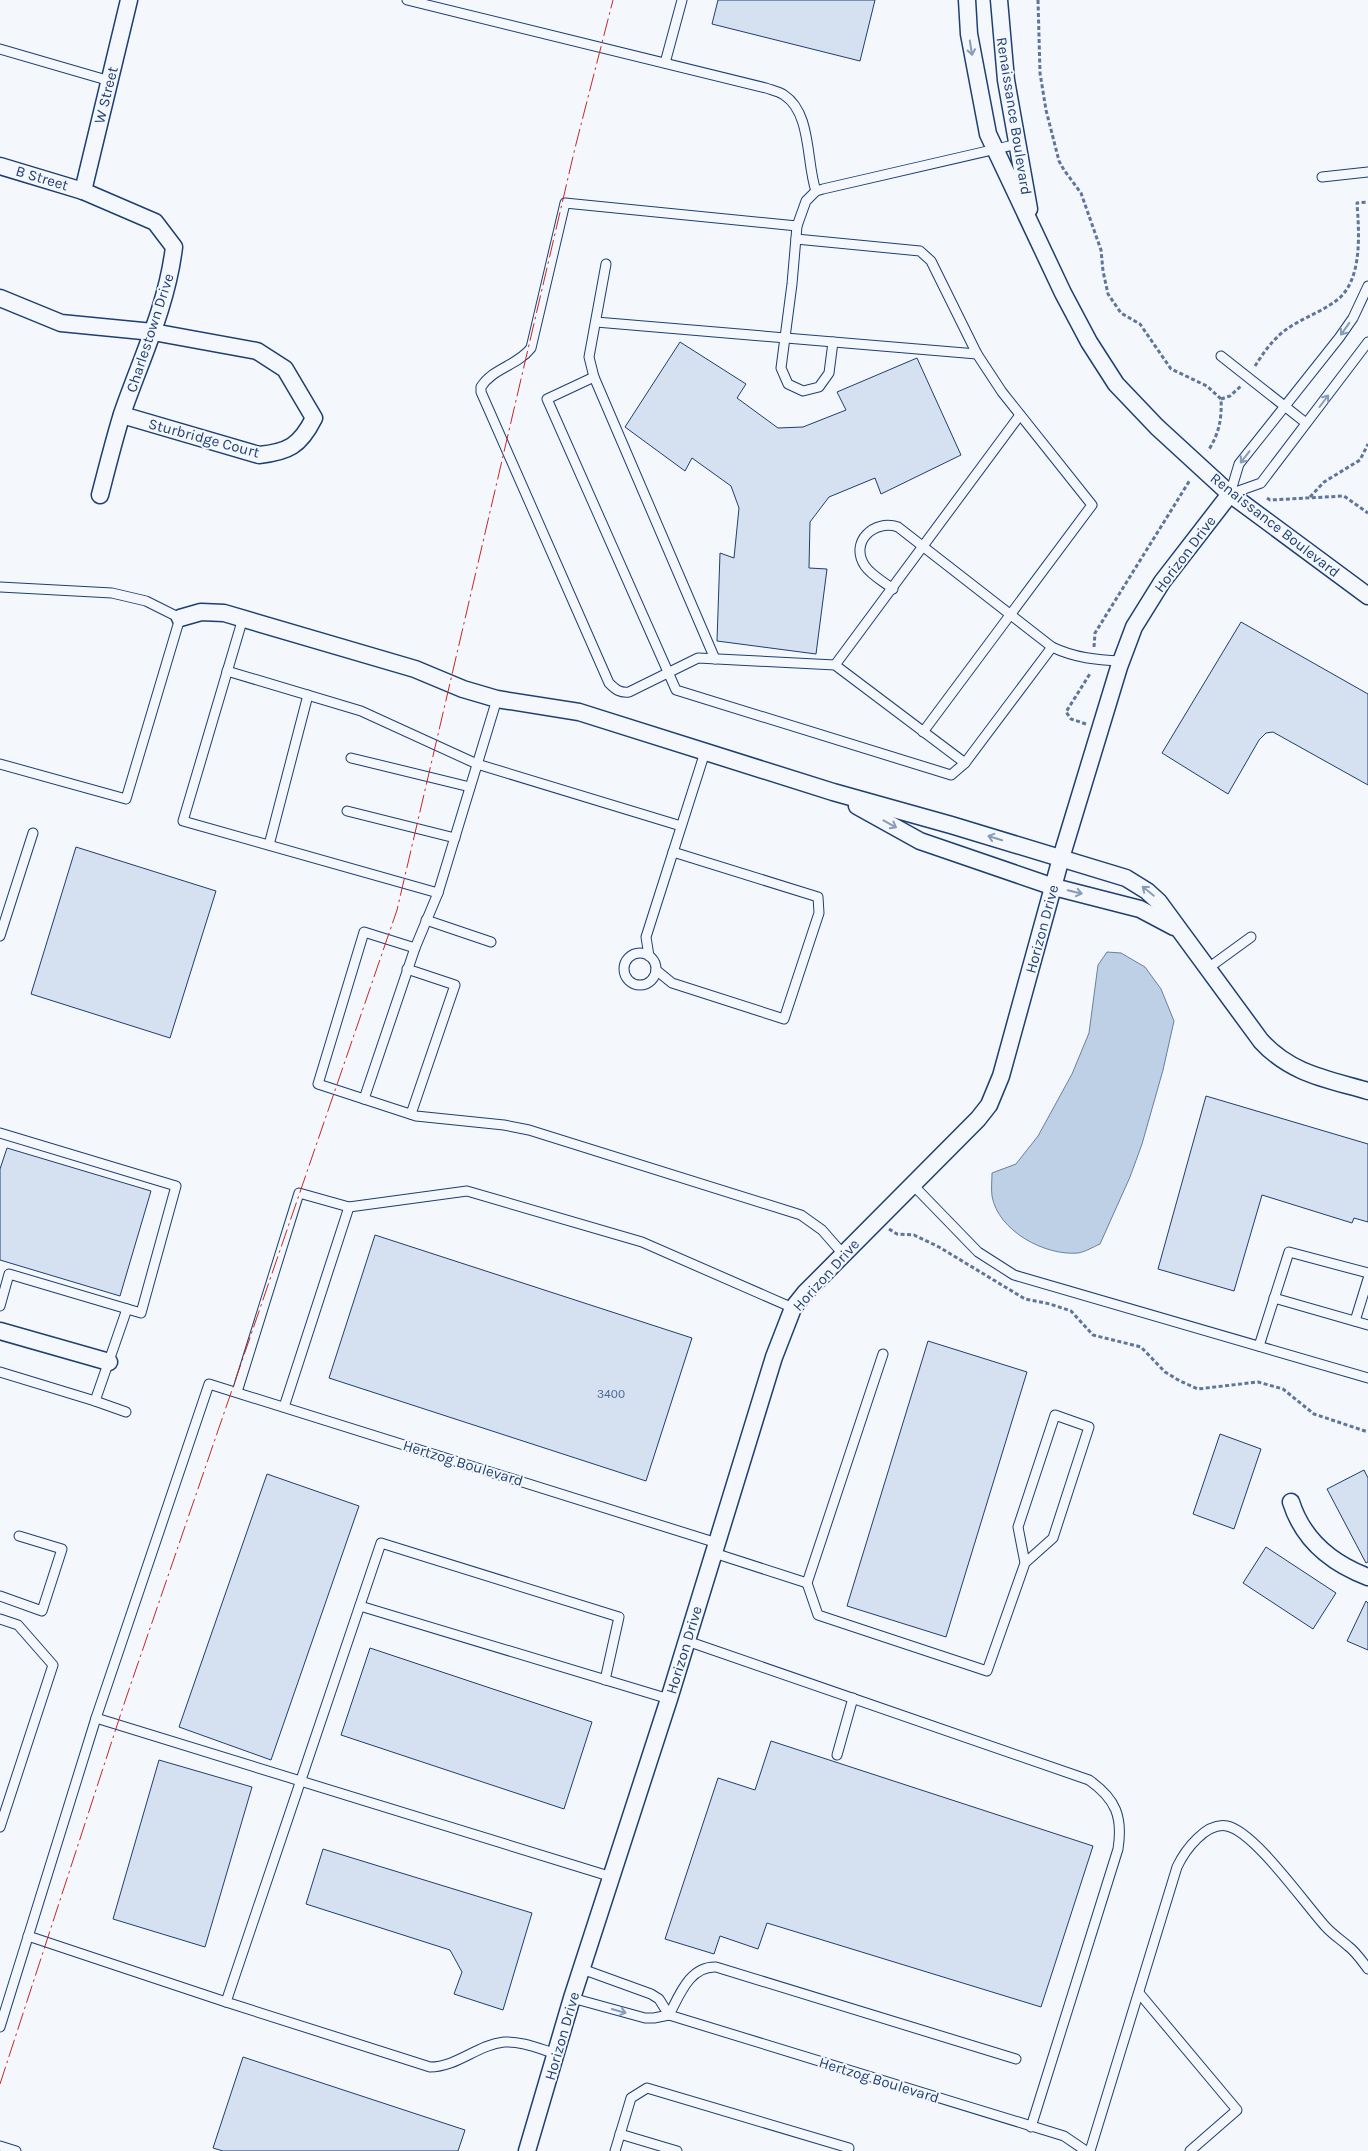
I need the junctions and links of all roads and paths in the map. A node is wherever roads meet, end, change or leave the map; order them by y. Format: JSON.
{"nodes":[{"id":1,"x":130,"y":0,"type":"edge"},
{"id":2,"x":407,"y":0,"type":"edge"},
{"id":3,"x":682,"y":0,"type":"edge"},
{"id":4,"x":967,"y":0,"type":"edge"},
{"id":5,"x":999,"y":0,"type":"edge"},
{"id":6,"x":0,"y":49,"type":"edge"},
{"id":7,"x":665,"y":63,"type":"junction"},
{"id":8,"x":110,"y":81,"type":"junction"},
{"id":9,"x":1018,"y":144,"type":"junction"},
{"id":10,"x":995,"y":150,"type":"junction"},
{"id":11,"x":0,"y":166,"type":"edge"},
{"id":12,"x":1368,"y":172,"type":"edge"},
{"id":13,"x":1322,"y":177,"type":"dead end"},
{"id":14,"x":83,"y":191,"type":"junction"},
{"id":15,"x":816,"y":192,"type":"junction"},
{"id":16,"x":1368,"y":202,"type":"edge"},
{"id":17,"x":797,"y":226,"type":"junction"},
{"id":18,"x":1033,"y":231,"type":"junction"},
{"id":19,"x":796,"y":239,"type":"junction"},
{"id":20,"x":606,"y":264,"type":"dead end"},
{"id":21,"x":1368,"y":286,"type":"edge"},
{"id":22,"x":0,"y":298,"type":"edge"},
{"id":23,"x":596,"y":322,"type":"junction"},
{"id":24,"x":153,"y":332,"type":"junction"},
{"id":25,"x":784,"y":338,"type":"junction"},
{"id":26,"x":833,"y":342,"type":"junction"},
{"id":27,"x":1368,"y":342,"type":"edge"},
{"id":28,"x":977,"y":354,"type":"junction"},
{"id":29,"x":1221,"y":356,"type":"dead end"},
{"id":30,"x":594,"y":377,"type":"junction"},
{"id":31,"x":1247,"y":378,"type":"junction"},
{"id":32,"x":1221,"y":399,"type":"dead end"},
{"id":33,"x":1284,"y":407,"type":"junction"},
{"id":34,"x":122,"y":415,"type":"junction"},
{"id":35,"x":1020,"y":415,"type":"junction"},
{"id":36,"x":1306,"y":423,"type":"junction"},
{"id":37,"x":1368,"y":444,"type":"edge"},
{"id":38,"x":1253,"y":486,"type":"junction"},
{"id":39,"x":1230,"y":494,"type":"junction"},
{"id":40,"x":100,"y":495,"type":"dead end"},
{"id":41,"x":1310,"y":497,"type":"junction"},
{"id":42,"x":1368,"y":513,"type":"edge"},
{"id":43,"x":924,"y":546,"type":"junction"},
{"id":44,"x":0,"y":587,"type":"edge"},
{"id":45,"x":893,"y":588,"type":"junction"},
{"id":46,"x":1368,"y":596,"type":"edge"},
{"id":47,"x":1011,"y":614,"type":"junction"},
{"id":48,"x":180,"y":618,"type":"junction"},
{"id":49,"x":243,"y":618,"type":"junction"},
{"id":50,"x":1052,"y":647,"type":"junction"},
{"id":51,"x":716,"y":659,"type":"junction"},
{"id":52,"x":1121,"y":662,"type":"junction"},
{"id":53,"x":835,"y":664,"type":"junction"},
{"id":54,"x":227,"y":671,"type":"junction"},
{"id":55,"x":669,"y":673,"type":"junction"},
{"id":56,"x":308,"y":696,"type":"junction"},
{"id":57,"x":497,"y":699,"type":"junction"},
{"id":58,"x":923,"y":732,"type":"junction"},
{"id":59,"x":705,"y":752,"type":"junction"},
{"id":60,"x":351,"y":758,"type":"dead end"},
{"id":61,"x":965,"y":763,"type":"junction"},
{"id":62,"x":0,"y":764,"type":"edge"},
{"id":63,"x":477,"y":764,"type":"junction"},
{"id":64,"x":470,"y":787,"type":"junction"},
{"id":65,"x":832,"y":792,"type":"junction"},
{"id":66,"x":347,"y":812,"type":"dead end"},
{"id":67,"x":682,"y":826,"type":"junction"},
{"id":68,"x":33,"y":833,"type":"dead end"},
{"id":69,"x":455,"y":838,"type":"junction"},
{"id":70,"x":269,"y":845,"type":"junction"},
{"id":71,"x":673,"y":852,"type":"junction"},
{"id":72,"x":1061,"y":858,"type":"junction"},
{"id":73,"x":1054,"y":887,"type":"junction"},
{"id":74,"x":438,"y":893,"type":"junction"},
{"id":75,"x":426,"y":920,"type":"junction"},
{"id":76,"x":1178,"y":929,"type":"junction"},
{"id":77,"x":0,"y":936,"type":"edge"},
{"id":78,"x":1251,"y":937,"type":"dead end"},
{"id":79,"x":491,"y":942,"type":"dead end"},
{"id":80,"x":415,"y":948,"type":"junction"},
{"id":81,"x":649,"y":956,"type":"junction"},
{"id":82,"x":1207,"y":969,"type":"junction"},
{"id":83,"x":408,"y":970,"type":"junction"},
{"id":84,"x":656,"y":970,"type":"junction"},
{"id":85,"x":1368,"y":1092,"type":"edge"},
{"id":86,"x":364,"y":1099,"type":"junction"},
{"id":87,"x":411,"y":1114,"type":"junction"},
{"id":88,"x":0,"y":1133,"type":"edge"},
{"id":89,"x":912,"y":1186,"type":"junction"},
{"id":90,"x":349,"y":1207,"type":"junction"},
{"id":91,"x":877,"y":1221,"type":"junction"},
{"id":92,"x":843,"y":1254,"type":"junction"},
{"id":93,"x":1368,"y":1273,"type":"edge"},
{"id":94,"x":1368,"y":1279,"type":"edge"},
{"id":95,"x":1274,"y":1298,"type":"junction"},
{"id":96,"x":0,"y":1306,"type":"edge"},
{"id":97,"x":793,"y":1308,"type":"junction"},
{"id":98,"x":127,"y":1309,"type":"junction"},
{"id":99,"x":1355,"y":1322,"type":"junction"},
{"id":100,"x":1368,"y":1325,"type":"edge"},
{"id":101,"x":0,"y":1331,"type":"edge"},
{"id":102,"x":1259,"y":1346,"type":"junction"},
{"id":103,"x":883,"y":1354,"type":"dead end"},
{"id":104,"x":109,"y":1362,"type":"junction"},
{"id":105,"x":0,"y":1372,"type":"edge"},
{"id":106,"x":1368,"y":1378,"type":"edge"},
{"id":107,"x":237,"y":1392,"type":"junction"},
{"id":108,"x":95,"y":1401,"type":"junction"},
{"id":109,"x":284,"y":1407,"type":"junction"},
{"id":110,"x":126,"y":1412,"type":"dead end"},
{"id":111,"x":1368,"y":1432,"type":"edge"},
{"id":112,"x":1291,"y":1502,"type":"dead end"},
{"id":113,"x":19,"y":1536,"type":"dead end"},
{"id":114,"x":716,"y":1548,"type":"junction"},
{"id":115,"x":1025,"y":1563,"type":"junction"},
{"id":116,"x":1368,"y":1577,"type":"edge"},
{"id":117,"x":807,"y":1583,"type":"junction"},
{"id":118,"x":0,"y":1596,"type":"edge"},
{"id":119,"x":360,"y":1606,"type":"junction"},
{"id":120,"x":0,"y":1619,"type":"edge"},
{"id":121,"x":687,"y":1641,"type":"junction"},
{"id":122,"x":605,"y":1680,"type":"junction"},
{"id":123,"x":853,"y":1698,"type":"junction"},
{"id":124,"x":669,"y":1699,"type":"junction"},
{"id":125,"x":96,"y":1718,"type":"junction"},
{"id":126,"x":837,"y":1754,"type":"dead end"},
{"id":127,"x":302,"y":1781,"type":"junction"},
{"id":128,"x":0,"y":1827,"type":"edge"},
{"id":129,"x":612,"y":1877,"type":"junction"},
{"id":130,"x":28,"y":1936,"type":"junction"},
{"id":131,"x":582,"y":1969,"type":"junction"},
{"id":132,"x":1368,"y":1969,"type":"edge"},
{"id":133,"x":1139,"y":1993,"type":"junction"},
{"id":134,"x":572,"y":1998,"type":"junction"},
{"id":135,"x":226,"y":2002,"type":"junction"},
{"id":136,"x":669,"y":2015,"type":"junction"},
{"id":137,"x":0,"y":2027,"type":"edge"},
{"id":138,"x":557,"y":2054,"type":"junction"},
{"id":139,"x":1016,"y":2059,"type":"dead end"},
{"id":140,"x":1032,"y":2127,"type":"junction"},
{"id":141,"x":620,"y":2134,"type":"junction"},
{"id":142,"x":0,"y":2146,"type":"edge"},
{"id":143,"x":672,"y":2150,"type":"edge"},
{"id":144,"x":16,"y":2151,"type":"edge"},
{"id":145,"x":527,"y":2151,"type":"edge"},
{"id":146,"x":615,"y":2151,"type":"edge"},
{"id":147,"x":848,"y":2151,"type":"edge"},
{"id":148,"x":1086,"y":2151,"type":"edge"},
{"id":149,"x":1090,"y":2151,"type":"edge"},
{"id":150,"x":1190,"y":2151,"type":"edge"}],
"edges":[{"from":1,"to":8,"type":"street","name":"W Street"},
{"from":2,"to":7,"type":"lane"},
{"from":3,"to":7,"type":"lane"},
{"from":4,"to":10,"type":"street","name":"Renaissance Boulevard","one_way":true},
{"from":5,"to":9,"type":"street","name":"Renaissance Boulevard"},
{"from":6,"to":8,"type":"lane"},
{"from":7,"to":15,"type":"lane"},
{"from":8,"to":14,"type":"street","name":"W Street"},
{"from":9,"to":10,"type":"lane"},
{"from":9,"to":18,"type":"street","name":"Renaissance Boulevard"},
{"from":10,"to":15,"type":"lane"},
{"from":10,"to":18,"type":"street","name":"Renaissance Boulevard"},
{"from":11,"to":14,"type":"street","name":"B Street"},
{"from":12,"to":13,"type":"lane"},
{"from":14,"to":24,"type":"street","name":"Charlestown Drive"},
{"from":15,"to":17,"type":"lane"},
{"from":16,"to":31,"type":"path"},
{"from":17,"to":19,"type":"lane"},
{"from":17,"to":55,"type":"lane"},
{"from":18,"to":39,"type":"street","name":"Renaissance Boulevard"},
{"from":19,"to":25,"type":"lane"},
{"from":19,"to":28,"type":"lane"},
{"from":20,"to":23,"type":"lane"},
{"from":21,"to":33,"type":"lane","one_way":true},
{"from":22,"to":24,"type":"street"},
{"from":23,"to":25,"type":"lane"},
{"from":23,"to":30,"type":"lane"},
{"from":24,"to":34,"type":"street","name":"Charlestown Drive"},
{"from":24,"to":34,"type":"street","name":"Sturbridge Court"},
{"from":25,"to":26,"type":"lane"},
{"from":25,"to":26,"type":"lane"},
{"from":26,"to":28,"type":"lane"},
{"from":36,"to":27,"type":"lane","one_way":true},
{"from":28,"to":35,"type":"lane"},
{"from":29,"to":31,"type":"lane"},
{"from":30,"to":51,"type":"lane"},
{"from":30,"to":55,"type":"lane"},
{"from":31,"to":32,"type":"path"},
{"from":31,"to":33,"type":"lane"},
{"from":33,"to":36,"type":"lane"},
{"from":33,"to":39,"type":"lane","one_way":true},
{"from":34,"to":40,"type":"street","name":"Charlestown Drive"},
{"from":35,"to":43,"type":"lane"},
{"from":35,"to":47,"type":"lane"},
{"from":36,"to":38,"type":"lane"},
{"from":37,"to":41,"type":"path"},
{"from":38,"to":39,"type":"lane"},
{"from":38,"to":41,"type":"path"},
{"from":39,"to":46,"type":"street","name":"Renaissance Boulevard"},
{"from":39,"to":52,"type":"street","name":"Horizon Drive"},
{"from":41,"to":42,"type":"path"},
{"from":43,"to":45,"type":"lane"},
{"from":43,"to":45,"type":"lane"},
{"from":43,"to":47,"type":"lane"},
{"from":44,"to":48,"type":"lane"},
{"from":45,"to":53,"type":"lane"},
{"from":47,"to":50,"type":"lane"},
{"from":47,"to":58,"type":"lane"},
{"from":48,"to":49,"type":"street"},
{"from":48,"to":62,"type":"lane"},
{"from":49,"to":54,"type":"lane"},
{"from":49,"to":57,"type":"street"},
{"from":50,"to":52,"type":"lane"},
{"from":50,"to":61,"type":"lane"},
{"from":51,"to":53,"type":"lane"},
{"from":51,"to":55,"type":"lane"},
{"from":52,"to":72,"type":"street","name":"Horizon Drive"},
{"from":53,"to":58,"type":"lane"},
{"from":54,"to":56,"type":"lane"},
{"from":54,"to":70,"type":"lane"},
{"from":55,"to":61,"type":"lane"},
{"from":56,"to":63,"type":"lane"},
{"from":56,"to":70,"type":"lane"},
{"from":57,"to":59,"type":"street"},
{"from":57,"to":63,"type":"lane"},
{"from":58,"to":61,"type":"lane"},
{"from":59,"to":65,"type":"street"},
{"from":59,"to":67,"type":"lane"},
{"from":60,"to":64,"type":"lane"},
{"from":63,"to":64,"type":"lane"},
{"from":63,"to":67,"type":"lane"},
{"from":64,"to":69,"type":"lane"},
{"from":72,"to":65,"type":"street","one_way":true},
{"from":65,"to":73,"type":"street","one_way":true},
{"from":66,"to":69,"type":"lane"},
{"from":67,"to":71,"type":"lane"},
{"from":68,"to":77,"type":"lane"},
{"from":69,"to":74,"type":"lane"},
{"from":70,"to":74,"type":"lane"},
{"from":71,"to":81,"type":"lane"},
{"from":71,"to":84,"type":"lane"},
{"from":72,"to":73,"type":"street","name":"Horizon Drive"},
{"from":76,"to":72,"type":"street","one_way":true},
{"from":73,"to":76,"type":"street","one_way":true},
{"from":73,"to":89,"type":"street","name":"Horizon Drive"},
{"from":74,"to":75,"type":"lane"},
{"from":75,"to":79,"type":"lane"},
{"from":75,"to":80,"type":"lane"},
{"from":76,"to":82,"type":"street"},
{"from":78,"to":82,"type":"lane"},
{"from":80,"to":83,"type":"lane"},
{"from":80,"to":86,"type":"lane"},
{"from":81,"to":84,"type":"lane"},
{"from":81,"to":84,"type":"lane"},
{"from":82,"to":85,"type":"street"},
{"from":83,"to":86,"type":"lane"},
{"from":83,"to":87,"type":"lane"},
{"from":86,"to":87,"type":"lane"},
{"from":87,"to":92,"type":"lane"},
{"from":88,"to":98,"type":"lane"},
{"from":89,"to":91,"type":"street","name":"Horizon Drive"},
{"from":89,"to":102,"type":"lane"},
{"from":90,"to":97,"type":"lane"},
{"from":90,"to":107,"type":"lane"},
{"from":90,"to":109,"type":"lane"},
{"from":91,"to":92,"type":"street","name":"Horizon Drive"},
{"from":91,"to":111,"type":"path"},
{"from":92,"to":97,"type":"street","name":"Horizon Drive"},
{"from":93,"to":95,"type":"lane"},
{"from":94,"to":99,"type":"lane"},
{"from":95,"to":99,"type":"lane"},
{"from":95,"to":102,"type":"lane"},
{"from":96,"to":98,"type":"lane"},
{"from":97,"to":114,"type":"street","name":"Horizon Drive"},
{"from":98,"to":104,"type":"lane"},
{"from":99,"to":100,"type":"lane"},
{"from":101,"to":104,"type":"street"},
{"from":102,"to":106,"type":"lane"},
{"from":103,"to":117,"type":"lane"},
{"from":104,"to":108,"type":"lane"},
{"from":105,"to":108,"type":"lane"},
{"from":107,"to":109,"type":"lane","name":"Hertzog Boulevard"},
{"from":107,"to":125,"type":"lane","name":"Hertzog Boulevard"},
{"from":108,"to":110,"type":"lane"},
{"from":109,"to":114,"type":"lane","name":"Hertzog Boulevard"},
{"from":112,"to":116,"type":"street"},
{"from":113,"to":118,"type":"lane"},
{"from":114,"to":117,"type":"lane","name":"Hertzog Boulevard"},
{"from":114,"to":121,"type":"street","name":"Horizon Drive"},
{"from":115,"to":115,"type":"lane"},
{"from":115,"to":117,"type":"lane"},
{"from":119,"to":122,"type":"lane"},
{"from":119,"to":122,"type":"lane"},
{"from":119,"to":127,"type":"lane"},
{"from":120,"to":128,"type":"lane"},
{"from":121,"to":123,"type":"lane"},
{"from":121,"to":124,"type":"street","name":"Horizon Drive"},
{"from":122,"to":124,"type":"lane"},
{"from":123,"to":126,"type":"lane"},
{"from":123,"to":140,"type":"lane"},
{"from":124,"to":129,"type":"street","name":"Horizon Drive"},
{"from":125,"to":127,"type":"lane"},
{"from":125,"to":130,"type":"lane"},
{"from":127,"to":129,"type":"lane"},
{"from":127,"to":135,"type":"lane"},
{"from":129,"to":131,"type":"street","name":"Horizon Drive"},
{"from":130,"to":135,"type":"lane"},
{"from":130,"to":137,"type":"lane"},
{"from":131,"to":134,"type":"street","name":"Horizon Drive"},
{"from":131,"to":136,"type":"lane"},
{"from":132,"to":133,"type":"lane"},
{"from":133,"to":149,"type":"lane"},
{"from":133,"to":150,"type":"lane"},
{"from":134,"to":136,"type":"lane","name":"Hertzog Boulevard","one_way":true},
{"from":134,"to":138,"type":"street","name":"Horizon Drive"},
{"from":135,"to":138,"type":"lane"},
{"from":136,"to":139,"type":"lane"},
{"from":136,"to":140,"type":"lane","name":"Hertzog Boulevard"},
{"from":138,"to":145,"type":"street","name":"Horizon Drive"},
{"from":140,"to":148,"type":"lane","name":"Hertzog Boulevard"},
{"from":141,"to":143,"type":"lane"},
{"from":141,"to":146,"type":"lane"},
{"from":141,"to":147,"type":"lane"},
{"from":142,"to":144,"type":"lane"}]}
